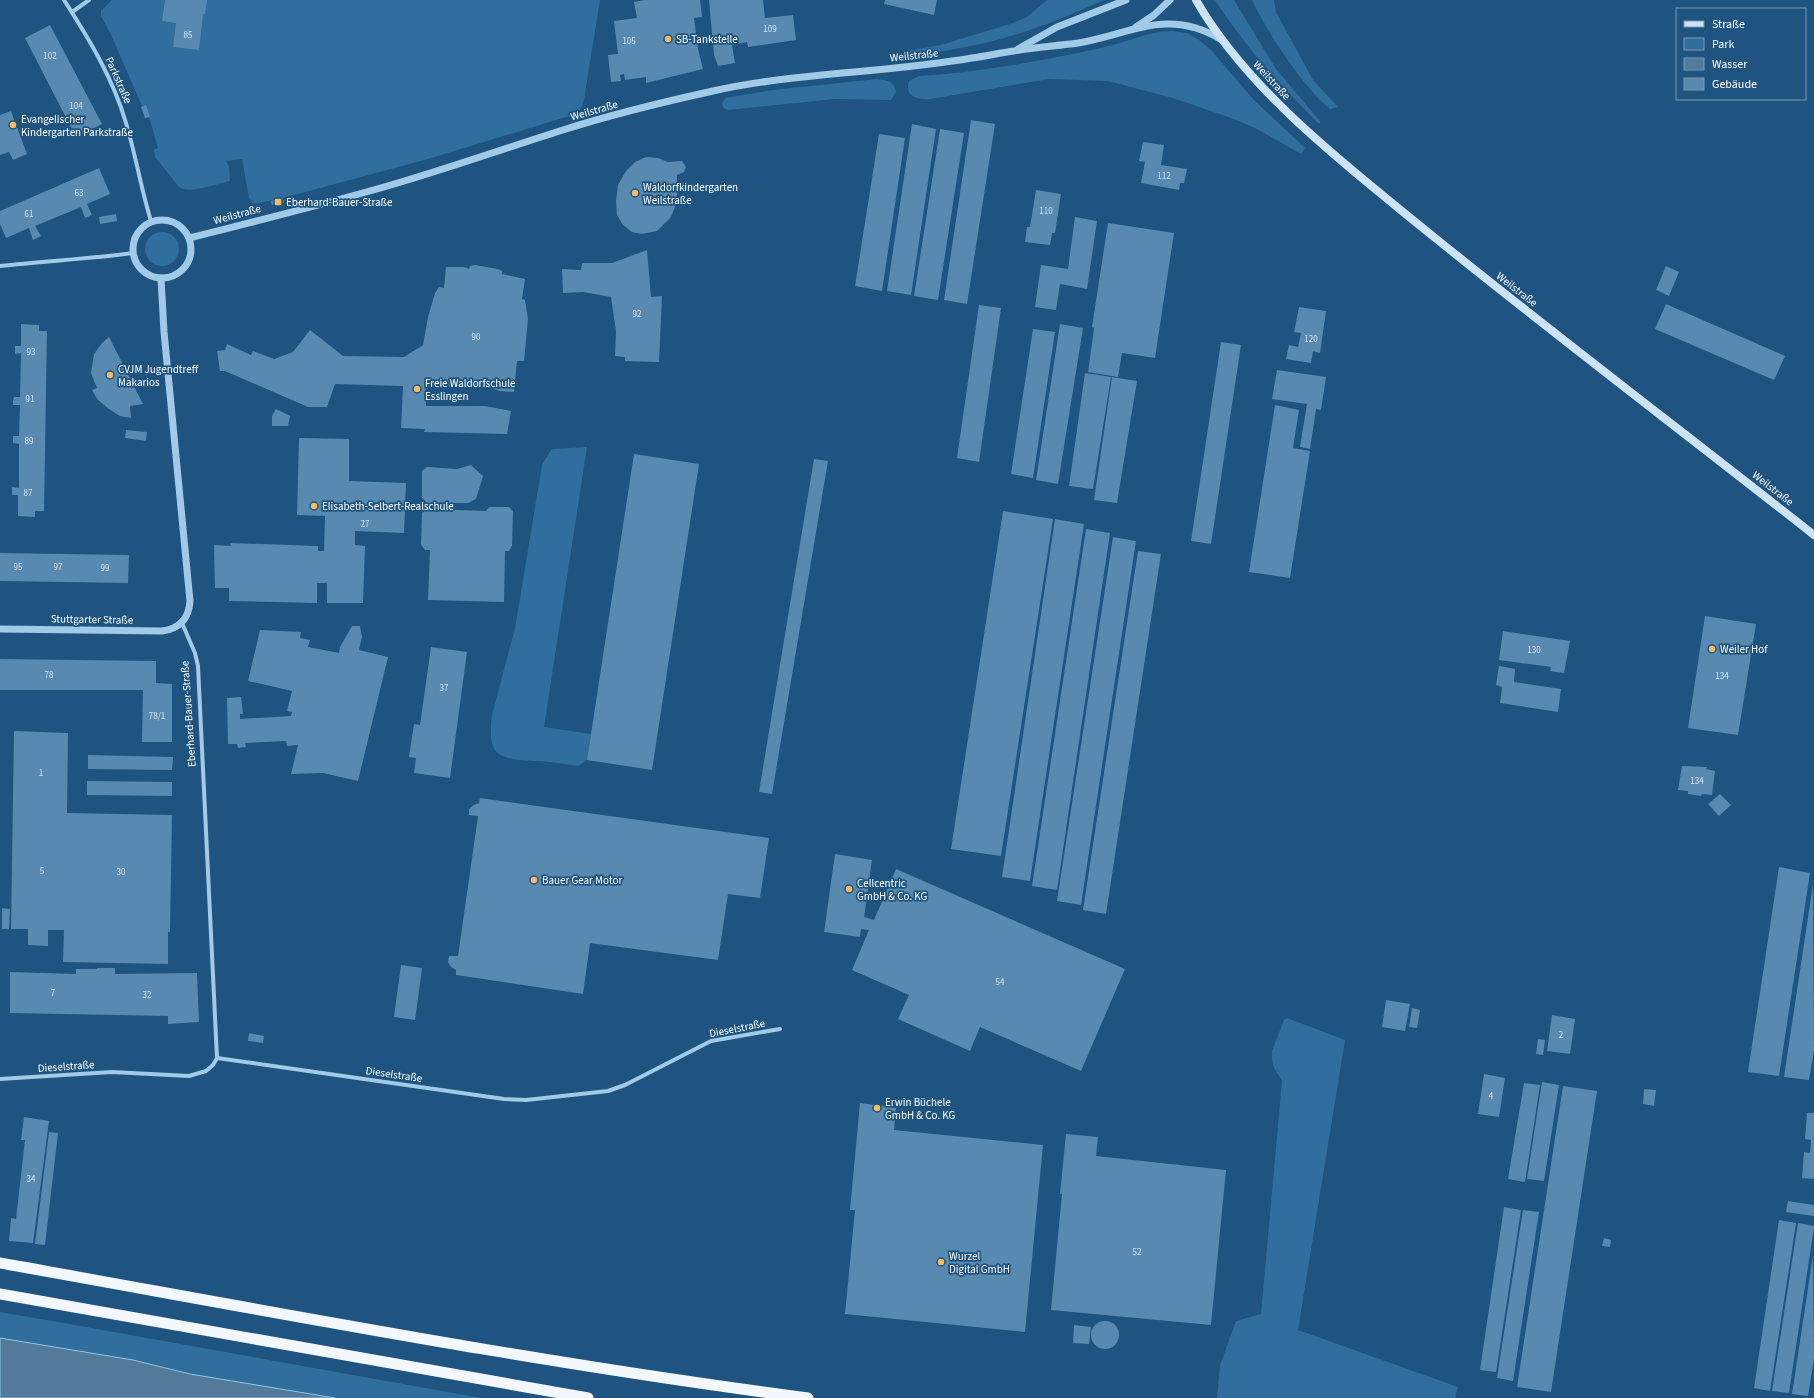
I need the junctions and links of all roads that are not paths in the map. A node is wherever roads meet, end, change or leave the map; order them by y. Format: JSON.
{"nodes":[{"id":1,"x":64,"y":0,"type":"edge"},
{"id":2,"x":89,"y":0,"type":"edge"},
{"id":3,"x":1170,"y":0,"type":"edge"},
{"id":4,"x":1196,"y":0,"type":"edge"},
{"id":5,"x":1123,"y":1,"type":"edge"},
{"id":6,"x":72,"y":12,"type":"junction"},
{"id":7,"x":1134,"y":28,"type":"junction"},
{"id":8,"x":1224,"y":42,"type":"junction"},
{"id":9,"x":1014,"y":51,"type":"junction"},
{"id":10,"x":152,"y":221,"type":"junction"},
{"id":11,"x":189,"y":238,"type":"junction"},
{"id":12,"x":133,"y":253,"type":"junction"},
{"id":13,"x":0,"y":266,"type":"edge"},
{"id":14,"x":161,"y":278,"type":"junction"},
{"id":15,"x":1814,"y":534,"type":"edge"},
{"id":16,"x":182,"y":623,"type":"junction"},
{"id":17,"x":0,"y":629,"type":"edge"},
{"id":18,"x":780,"y":1029,"type":"dead end"},
{"id":19,"x":217,"y":1058,"type":"junction"},
{"id":20,"x":0,"y":1079,"type":"edge"},
{"id":21,"x":0,"y":1263,"type":"edge"},
{"id":22,"x":0,"y":1294,"type":"edge"},
{"id":23,"x":588,"y":1398,"type":"edge"},
{"id":24,"x":808,"y":1398,"type":"edge"}],
"edges":[{"from":1,"to":6,"type":"street","name":"Parkstraße"},
{"from":2,"to":6,"type":"street"},
{"from":3,"to":7,"type":"street"},
{"from":4,"to":8,"type":"main road","name":"Weilstraße"},
{"from":5,"to":9,"type":"street","name":"Weilstraße"},
{"from":6,"to":10,"type":"street","name":"Parkstraße"},
{"from":7,"to":8,"type":"street","name":"Weilstraße"},
{"from":7,"to":9,"type":"street","name":"Weilstraße"},
{"from":8,"to":15,"type":"main road","name":"Weilstraße"},
{"from":9,"to":11,"type":"street","name":"Weilstraße"},
{"from":10,"to":11,"type":"street"},
{"from":10,"to":12,"type":"street"},
{"from":11,"to":14,"type":"street"},
{"from":12,"to":13,"type":"street"},
{"from":12,"to":14,"type":"street"},
{"from":14,"to":16,"type":"street"},
{"from":16,"to":17,"type":"street","name":"Stuttgarter Straße"},
{"from":16,"to":19,"type":"street","name":"Eberhard-Bauer-Straße"},
{"from":18,"to":19,"type":"street","name":"Dieselstraße"},
{"from":19,"to":20,"type":"street","name":"Dieselstraße"},
{"from":21,"to":24,"type":"highway"},
{"from":22,"to":23,"type":"highway"}]}
